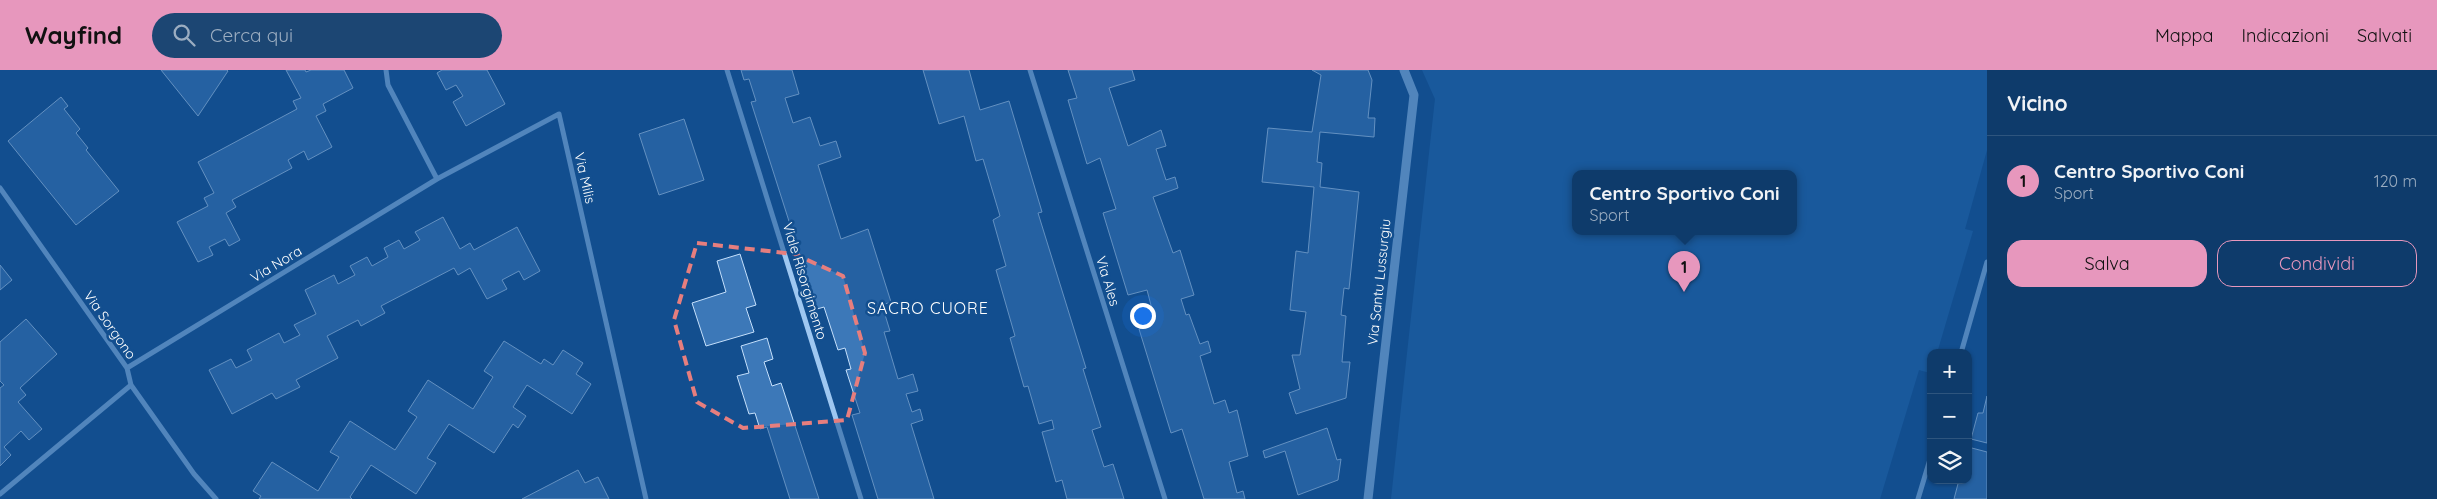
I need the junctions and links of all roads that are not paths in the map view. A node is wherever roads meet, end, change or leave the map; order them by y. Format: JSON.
{"nodes":[{"id":1,"x":386,"y":70,"type":"edge"},
{"id":2,"x":728,"y":70,"type":"edge"},
{"id":3,"x":1030,"y":70,"type":"edge"},
{"id":4,"x":1404,"y":70,"type":"edge"},
{"id":5,"x":437,"y":179,"type":"junction"},
{"id":6,"x":0,"y":188,"type":"edge"},
{"id":7,"x":1987,"y":262,"type":"edge"},
{"id":8,"x":1962,"y":349,"type":"edge"},
{"id":9,"x":127,"y":368,"type":"junction"},
{"id":10,"x":131,"y":385,"type":"junction"},
{"id":11,"x":1927,"y":469,"type":"edge"},
{"id":12,"x":0,"y":494,"type":"edge"},
{"id":13,"x":216,"y":499,"type":"edge"},
{"id":14,"x":646,"y":499,"type":"edge"},
{"id":15,"x":862,"y":499,"type":"edge"},
{"id":16,"x":1165,"y":499,"type":"edge"},
{"id":17,"x":1368,"y":499,"type":"edge"},
{"id":18,"x":1918,"y":499,"type":"edge"}],
"edges":[{"from":1,"to":5,"type":"street"},
{"from":2,"to":15,"type":"street","name":"Viale Risorgimento"},
{"from":3,"to":16,"type":"street","name":"Via Ales"},
{"from":4,"to":17,"type":"street","name":"Via Santu Lussurgiu"},
{"from":5,"to":9,"type":"street","name":"Via Nora"},
{"from":5,"to":14,"type":"street","name":"Via Milis"},
{"from":6,"to":9,"type":"street","name":"Via Sorgono"},
{"from":7,"to":8,"type":"street"},
{"from":9,"to":10,"type":"street","name":"Via Sorgono"},
{"from":10,"to":12,"type":"street"},
{"from":10,"to":13,"type":"street","name":"Via Sorgono"},
{"from":11,"to":18,"type":"street"}]}
